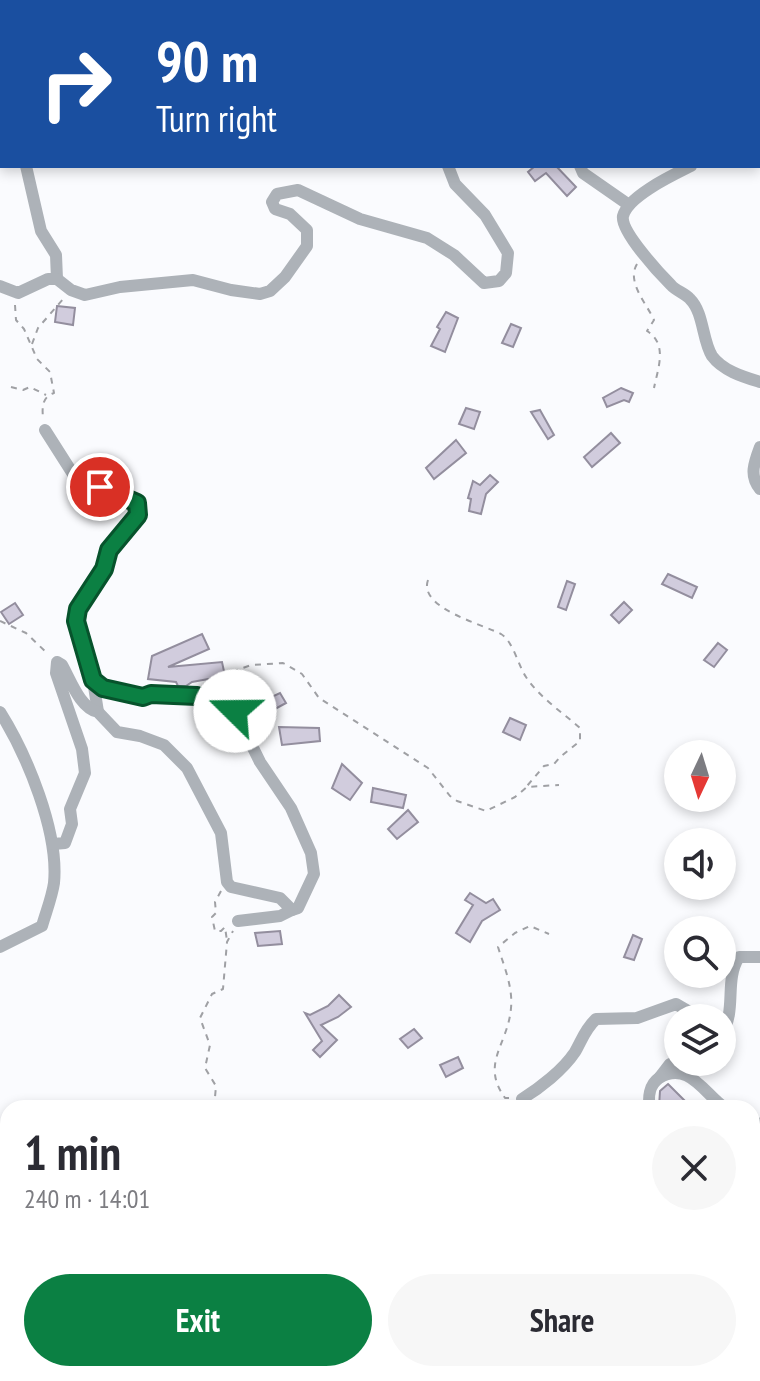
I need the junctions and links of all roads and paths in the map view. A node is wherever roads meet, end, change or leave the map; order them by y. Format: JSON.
{"nodes":[{"id":1,"x":26,"y":168,"type":"edge"},
{"id":2,"x":449,"y":168,"type":"edge"},
{"id":3,"x":581,"y":168,"type":"edge"},
{"id":4,"x":688,"y":168,"type":"edge"},
{"id":5,"x":629,"y":205,"type":"junction"},
{"id":6,"x":639,"y":260,"type":"dead end"},
{"id":7,"x":57,"y":279,"type":"junction"},
{"id":8,"x":0,"y":286,"type":"edge"},
{"id":9,"x":71,"y":290,"type":"junction"},
{"id":10,"x":18,"y":293,"type":"junction"},
{"id":11,"x":31,"y":345,"type":"junction"},
{"id":12,"x":760,"y":382,"type":"edge"},
{"id":13,"x":11,"y":387,"type":"dead end"},
{"id":14,"x":654,"y":388,"type":"dead end"},
{"id":15,"x":47,"y":396,"type":"junction"},
{"id":16,"x":45,"y":430,"type":"joint"},
{"id":17,"x":760,"y":447,"type":"edge"},
{"id":18,"x":760,"y":489,"type":"edge"},
{"id":19,"x":428,"y":580,"type":"dead end"},
{"id":20,"x":0,"y":621,"type":"edge"},
{"id":21,"x":57,"y":662,"type":"junction"},
{"id":22,"x":93,"y":680,"type":"junction"},
{"id":23,"x":235,"y":711,"type":"junction"},
{"id":24,"x":0,"y":712,"type":"edge"},
{"id":25,"x":98,"y":712,"type":"junction"},
{"id":26,"x":559,"y":785,"type":"dead end"},
{"id":27,"x":527,"y":787,"type":"junction"},
{"id":28,"x":53,"y":844,"type":"junction"},
{"id":29,"x":227,"y":882,"type":"junction"},
{"id":30,"x":292,"y":910,"type":"junction"},
{"id":31,"x":238,"y":921,"type":"joint"},
{"id":32,"x":549,"y":934,"type":"dead end"},
{"id":33,"x":227,"y":942,"type":"junction"},
{"id":34,"x":0,"y":947,"type":"edge"},
{"id":35,"x":760,"y":957,"type":"edge"},
{"id":36,"x":731,"y":1004,"type":"edge"},
{"id":37,"x":664,"y":1008,"type":"edge"},
{"id":38,"x":664,"y":1072,"type":"edge"},
{"id":39,"x":660,"y":1077,"type":"junction"},
{"id":40,"x":522,"y":1099,"type":"joint"},
{"id":41,"x":215,"y":1100,"type":"edge"},
{"id":42,"x":648,"y":1100,"type":"edge"},
{"id":43,"x":714,"y":1100,"type":"edge"}],
"edges":[{"from":1,"to":7,"type":"street"},
{"from":2,"to":9,"type":"street"},
{"from":3,"to":5,"type":"street"},
{"from":4,"to":5,"type":"street"},
{"from":5,"to":12,"type":"street"},
{"from":6,"to":14,"type":"path"},
{"from":7,"to":9,"type":"street"},
{"from":7,"to":10,"type":"street"},
{"from":8,"to":10,"type":"street"},
{"from":9,"to":11,"type":"path"},
{"from":10,"to":11,"type":"path"},
{"from":11,"to":15,"type":"path"},
{"from":13,"to":15,"type":"path"},
{"from":15,"to":16,"type":"path"},
{"from":16,"to":22,"type":"street"},
{"from":17,"to":18,"type":"street"},
{"from":19,"to":27,"type":"path"},
{"from":20,"to":21,"type":"path"},
{"from":21,"to":25,"type":"street"},
{"from":21,"to":28,"type":"street"},
{"from":22,"to":23,"type":"street"},
{"from":22,"to":25,"type":"street"},
{"from":23,"to":27,"type":"path"},
{"from":23,"to":30,"type":"street"},
{"from":24,"to":28,"type":"street"},
{"from":25,"to":29,"type":"street"},
{"from":26,"to":27,"type":"path"},
{"from":28,"to":34,"type":"street"},
{"from":29,"to":30,"type":"street"},
{"from":29,"to":33,"type":"path"},
{"from":30,"to":31,"type":"street"},
{"from":31,"to":33,"type":"path"},
{"from":32,"to":40,"type":"path"},
{"from":33,"to":41,"type":"path"},
{"from":35,"to":36,"type":"street"},
{"from":37,"to":40,"type":"street"},
{"from":38,"to":39,"type":"street"},
{"from":39,"to":42,"type":"street"},
{"from":39,"to":43,"type":"street"}]}
